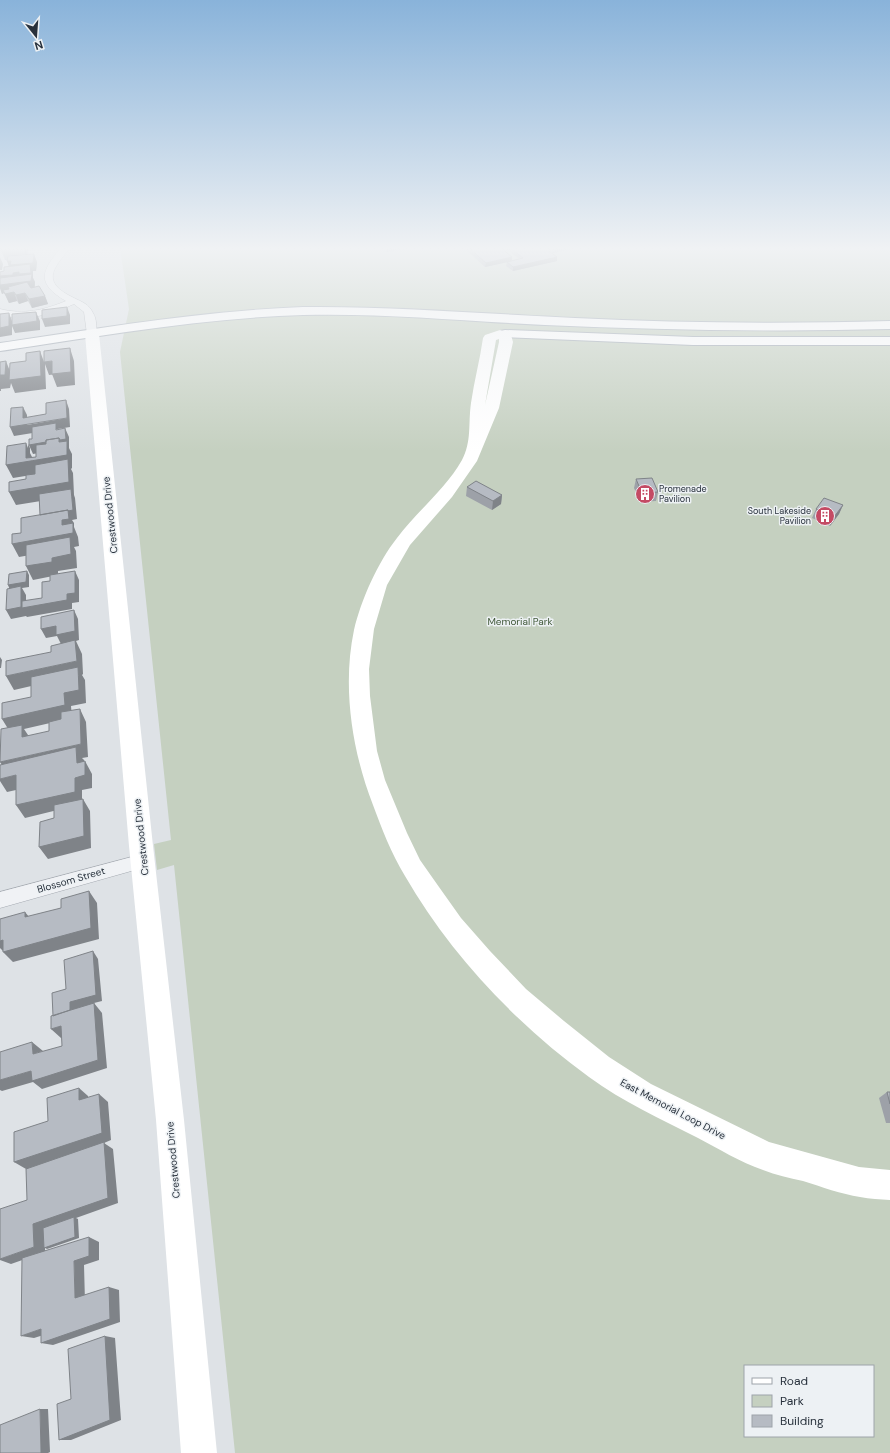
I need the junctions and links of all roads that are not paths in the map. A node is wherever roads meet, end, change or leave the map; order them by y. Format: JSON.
{"nodes":[{"id":1,"x":89,"y":316,"type":"edge"},
{"id":2,"x":222,"y":316,"type":"edge"},
{"id":3,"x":452,"y":316,"type":"edge"},
{"id":4,"x":503,"y":319,"type":"junction"},
{"id":5,"x":298,"y":324,"type":"dead end"},
{"id":6,"x":890,"y":325,"type":"edge"},
{"id":7,"x":479,"y":333,"type":"dead end"},
{"id":8,"x":500,"y":334,"type":"junction"},
{"id":9,"x":92,"y":339,"type":"junction"},
{"id":10,"x":890,"y":341,"type":"edge"},
{"id":11,"x":0,"y":347,"type":"edge"},
{"id":12,"x":0,"y":358,"type":"edge"},
{"id":13,"x":143,"y":861,"type":"junction"},
{"id":14,"x":0,"y":900,"type":"edge"},
{"id":15,"x":890,"y":1184,"type":"edge"},
{"id":16,"x":199,"y":1453,"type":"edge"}],
"edges":[{"from":1,"to":9,"type":"street","name":"Crestwood Drive"},
{"from":2,"to":9,"type":"main road"},
{"from":3,"to":4,"type":"main road"},
{"from":4,"to":6,"type":"main road"},
{"from":4,"to":8,"type":"main road"},
{"from":5,"to":9,"type":"main road"},
{"from":7,"to":8,"type":"main road"},
{"from":8,"to":10,"type":"main road"},
{"from":8,"to":15,"type":"street","name":"East Memorial Loop Drive"},
{"from":9,"to":11,"type":"main road"},
{"from":9,"to":12,"type":"main road"},
{"from":9,"to":13,"type":"street","name":"Crestwood Drive"},
{"from":13,"to":14,"type":"street","name":"Blossom Street"},
{"from":13,"to":16,"type":"street","name":"Crestwood Drive"}]}
